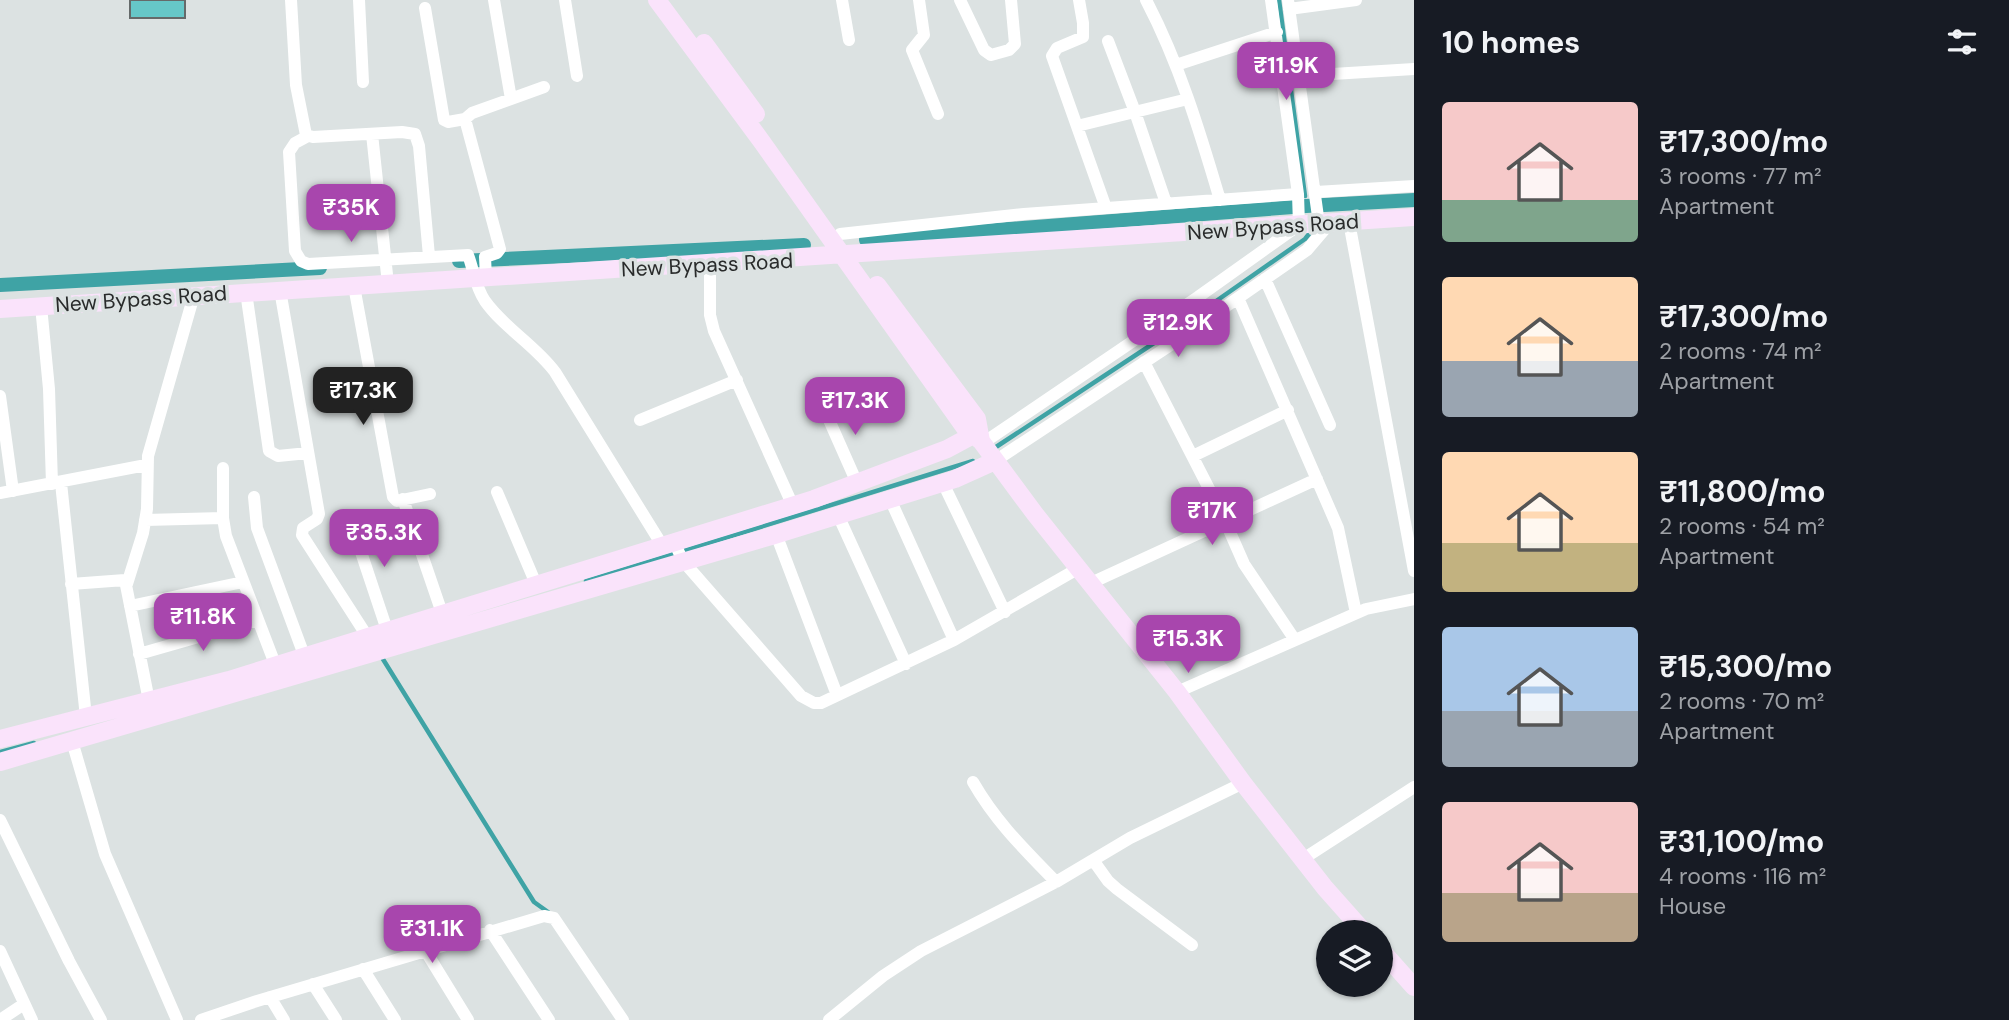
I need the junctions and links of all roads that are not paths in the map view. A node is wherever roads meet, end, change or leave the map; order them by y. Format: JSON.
{"nodes":[{"id":1,"x":290,"y":0,"type":"edge"},
{"id":2,"x":359,"y":0,"type":"edge"},
{"id":3,"x":494,"y":0,"type":"edge"},
{"id":4,"x":565,"y":0,"type":"edge"},
{"id":5,"x":657,"y":0,"type":"edge"},
{"id":6,"x":670,"y":0,"type":"edge"},
{"id":7,"x":842,"y":0,"type":"edge"},
{"id":8,"x":919,"y":0,"type":"edge"},
{"id":9,"x":960,"y":0,"type":"edge"},
{"id":10,"x":1011,"y":0,"type":"edge"},
{"id":11,"x":1079,"y":0,"type":"edge"},
{"id":12,"x":1146,"y":0,"type":"edge"},
{"id":13,"x":1271,"y":0,"type":"edge"},
{"id":14,"x":1356,"y":0,"type":"edge"},
{"id":15,"x":1288,"y":4,"type":"edge"},
{"id":16,"x":425,"y":8,"type":"dead end"},
{"id":17,"x":1277,"y":32,"type":"junction"},
{"id":18,"x":849,"y":40,"type":"dead end"},
{"id":19,"x":1108,"y":41,"type":"dead end"},
{"id":20,"x":1176,"y":65,"type":"junction"},
{"id":21,"x":1414,"y":69,"type":"edge"},
{"id":22,"x":577,"y":76,"type":"dead end"},
{"id":23,"x":1300,"y":76,"type":"junction"},
{"id":24,"x":363,"y":82,"type":"dead end"},
{"id":25,"x":544,"y":87,"type":"dead end"},
{"id":26,"x":511,"y":99,"type":"junction"},
{"id":27,"x":1188,"y":99,"type":"junction"},
{"id":28,"x":1135,"y":112,"type":"junction"},
{"id":29,"x":938,"y":114,"type":"dead end"},
{"id":30,"x":466,"y":119,"type":"junction"},
{"id":31,"x":1077,"y":126,"type":"junction"},
{"id":32,"x":372,"y":134,"type":"junction"},
{"id":33,"x":308,"y":136,"type":"junction"},
{"id":34,"x":1414,"y":186,"type":"edge"},
{"id":35,"x":1220,"y":200,"type":"junction"},
{"id":36,"x":1166,"y":204,"type":"junction"},
{"id":37,"x":1106,"y":208,"type":"junction"},
{"id":38,"x":1299,"y":208,"type":"junction"},
{"id":39,"x":1320,"y":209,"type":"junction"},
{"id":40,"x":1414,"y":218,"type":"edge"},
{"id":41,"x":1349,"y":222,"type":"junction"},
{"id":42,"x":840,"y":234,"type":"junction"},
{"id":43,"x":429,"y":256,"type":"junction"},
{"id":44,"x":849,"y":256,"type":"junction"},
{"id":45,"x":709,"y":264,"type":"junction"},
{"id":46,"x":478,"y":268,"type":"junction"},
{"id":47,"x":387,"y":269,"type":"junction"},
{"id":48,"x":1265,"y":279,"type":"junction"},
{"id":49,"x":354,"y":286,"type":"junction"},
{"id":50,"x":280,"y":290,"type":"junction"},
{"id":51,"x":246,"y":292,"type":"junction"},
{"id":52,"x":194,"y":295,"type":"junction"},
{"id":53,"x":1238,"y":298,"type":"junction"},
{"id":54,"x":40,"y":306,"type":"junction"},
{"id":55,"x":0,"y":309,"type":"edge"},
{"id":56,"x":1144,"y":362,"type":"junction"},
{"id":57,"x":737,"y":380,"type":"junction"},
{"id":58,"x":0,"y":396,"type":"edge"},
{"id":59,"x":822,"y":404,"type":"dead end"},
{"id":60,"x":1288,"y":410,"type":"junction"},
{"id":61,"x":640,"y":420,"type":"dead end"},
{"id":62,"x":1330,"y":425,"type":"dead end"},
{"id":63,"x":979,"y":440,"type":"junction"},
{"id":64,"x":308,"y":453,"type":"junction"},
{"id":65,"x":1193,"y":456,"type":"junction"},
{"id":66,"x":995,"y":461,"type":"junction"},
{"id":67,"x":146,"y":465,"type":"junction"},
{"id":68,"x":223,"y":468,"type":"dead end"},
{"id":69,"x":1317,"y":479,"type":"junction"},
{"id":70,"x":858,"y":483,"type":"junction"},
{"id":71,"x":943,"y":483,"type":"junction"},
{"id":72,"x":56,"y":484,"type":"junction"},
{"id":73,"x":6,"y":492,"type":"edge"},
{"id":74,"x":497,"y":492,"type":"dead end"},
{"id":75,"x":430,"y":494,"type":"dead end"},
{"id":76,"x":254,"y":497,"type":"dead end"},
{"id":77,"x":403,"y":499,"type":"junction"},
{"id":78,"x":890,"y":499,"type":"junction"},
{"id":79,"x":793,"y":506,"type":"junction"},
{"id":80,"x":838,"y":515,"type":"junction"},
{"id":81,"x":223,"y":518,"type":"junction"},
{"id":82,"x":350,"y":519,"type":"dead end"},
{"id":83,"x":145,"y":520,"type":"junction"},
{"id":84,"x":1226,"y":523,"type":"junction"},
{"id":85,"x":776,"y":534,"type":"junction"},
{"id":86,"x":676,"y":551,"type":"junction"},
{"id":87,"x":1079,"y":568,"type":"junction"},
{"id":88,"x":1414,"y":572,"type":"edge"},
{"id":89,"x":243,"y":582,"type":"junction"},
{"id":90,"x":1091,"y":583,"type":"junction"},
{"id":91,"x":71,"y":584,"type":"junction"},
{"id":92,"x":127,"y":584,"type":"junction"},
{"id":93,"x":536,"y":584,"type":"junction"},
{"id":94,"x":1414,"y":598,"type":"edge"},
{"id":95,"x":130,"y":606,"type":"junction"},
{"id":96,"x":1005,"y":612,"type":"junction"},
{"id":97,"x":442,"y":613,"type":"junction"},
{"id":98,"x":1356,"y":613,"type":"junction"},
{"id":99,"x":258,"y":620,"type":"junction"},
{"id":100,"x":387,"y":630,"type":"junction"},
{"id":101,"x":367,"y":636,"type":"junction"},
{"id":102,"x":954,"y":640,"type":"junction"},
{"id":103,"x":1295,"y":640,"type":"junction"},
{"id":104,"x":139,"y":654,"type":"junction"},
{"id":105,"x":304,"y":655,"type":"junction"},
{"id":106,"x":275,"y":664,"type":"junction"},
{"id":107,"x":906,"y":664,"type":"junction"},
{"id":108,"x":1177,"y":692,"type":"junction"},
{"id":109,"x":837,"y":695,"type":"junction"},
{"id":110,"x":149,"y":701,"type":"junction"},
{"id":111,"x":86,"y":717,"type":"junction"},
{"id":112,"x":0,"y":739,"type":"edge"},
{"id":113,"x":72,"y":741,"type":"junction"},
{"id":114,"x":0,"y":762,"type":"edge"},
{"id":115,"x":973,"y":782,"type":"dead end"},
{"id":116,"x":1243,"y":783,"type":"junction"},
{"id":117,"x":1414,"y":787,"type":"edge"},
{"id":118,"x":0,"y":820,"type":"edge"},
{"id":119,"x":1303,"y":859,"type":"junction"},
{"id":120,"x":1093,"y":860,"type":"junction"},
{"id":121,"x":1056,"y":882,"type":"junction"},
{"id":122,"x":1354,"y":920,"type":"edge"},
{"id":123,"x":490,"y":930,"type":"junction"},
{"id":124,"x":1192,"y":945,"type":"dead end"},
{"id":125,"x":425,"y":950,"type":"junction"},
{"id":126,"x":0,"y":951,"type":"edge"},
{"id":127,"x":1393,"y":963,"type":"edge"},
{"id":128,"x":363,"y":969,"type":"junction"},
{"id":129,"x":313,"y":984,"type":"junction"},
{"id":130,"x":1414,"y":986,"type":"edge"},
{"id":131,"x":270,"y":997,"type":"junction"},
{"id":132,"x":24,"y":1004,"type":"junction"},
{"id":133,"x":222,"y":1017,"type":"edge"},
{"id":134,"x":1,"y":1020,"type":"edge"},
{"id":135,"x":32,"y":1020,"type":"edge"},
{"id":136,"x":101,"y":1020,"type":"edge"},
{"id":137,"x":177,"y":1020,"type":"edge"},
{"id":138,"x":201,"y":1020,"type":"edge"},
{"id":139,"x":284,"y":1020,"type":"edge"},
{"id":140,"x":335,"y":1020,"type":"edge"},
{"id":141,"x":395,"y":1020,"type":"edge"},
{"id":142,"x":468,"y":1020,"type":"edge"},
{"id":143,"x":549,"y":1020,"type":"edge"},
{"id":144,"x":623,"y":1020,"type":"edge"},
{"id":145,"x":829,"y":1020,"type":"edge"}],
"edges":[{"from":1,"to":33,"type":"street"},
{"from":2,"to":24,"type":"street"},
{"from":3,"to":26,"type":"street"},
{"from":4,"to":22,"type":"street"},
{"from":5,"to":44,"type":"street"},
{"from":6,"to":42,"type":"street"},
{"from":7,"to":18,"type":"street"},
{"from":8,"to":29,"type":"street"},
{"from":9,"to":10,"type":"street"},
{"from":11,"to":31,"type":"street"},
{"from":12,"to":20,"type":"street"},
{"from":13,"to":17,"type":"street"},
{"from":14,"to":15,"type":"street"},
{"from":15,"to":23,"type":"street"},
{"from":16,"to":30,"type":"street"},
{"from":17,"to":20,"type":"street"},
{"from":17,"to":38,"type":"street"},
{"from":19,"to":28,"type":"street"},
{"from":20,"to":27,"type":"street"},
{"from":21,"to":23,"type":"street"},
{"from":23,"to":39,"type":"street"},
{"from":25,"to":26,"type":"street"},
{"from":26,"to":30,"type":"street"},
{"from":27,"to":28,"type":"street"},
{"from":27,"to":35,"type":"street"},
{"from":28,"to":31,"type":"street"},
{"from":28,"to":36,"type":"street"},
{"from":30,"to":46,"type":"street"},
{"from":31,"to":37,"type":"street"},
{"from":32,"to":33,"type":"street"},
{"from":32,"to":43,"type":"street"},
{"from":32,"to":47,"type":"street"},
{"from":33,"to":47,"type":"street"},
{"from":34,"to":39,"type":"street"},
{"from":35,"to":36,"type":"street"},
{"from":35,"to":38,"type":"street"},
{"from":36,"to":37,"type":"street"},
{"from":37,"to":42,"type":"street"},
{"from":38,"to":39,"type":"street","name":"New Bypass Road"},
{"from":38,"to":44,"type":"street","name":"New Bypass Road"},
{"from":38,"to":63,"type":"street"},
{"from":39,"to":41,"type":"street","name":"New Bypass Road"},
{"from":39,"to":48,"type":"street"},
{"from":40,"to":41,"type":"street","name":"New Bypass Road"},
{"from":41,"to":88,"type":"street"},
{"from":42,"to":44,"type":"street"},
{"from":43,"to":46,"type":"street"},
{"from":43,"to":47,"type":"street"},
{"from":44,"to":45,"type":"street","name":"New Bypass Road"},
{"from":44,"to":63,"type":"street"},
{"from":45,"to":46,"type":"street","name":"New Bypass Road"},
{"from":45,"to":57,"type":"street"},
{"from":46,"to":47,"type":"street","name":"New Bypass Road"},
{"from":46,"to":86,"type":"street"},
{"from":47,"to":49,"type":"street","name":"New Bypass Road"},
{"from":48,"to":53,"type":"street"},
{"from":48,"to":62,"type":"street"},
{"from":49,"to":50,"type":"street","name":"New Bypass Road"},
{"from":49,"to":77,"type":"street"},
{"from":50,"to":51,"type":"street","name":"New Bypass Road"},
{"from":50,"to":64,"type":"street"},
{"from":51,"to":52,"type":"street","name":"New Bypass Road"},
{"from":51,"to":64,"type":"street"},
{"from":52,"to":54,"type":"street","name":"New Bypass Road"},
{"from":52,"to":67,"type":"street"},
{"from":53,"to":56,"type":"street"},
{"from":53,"to":60,"type":"street"},
{"from":54,"to":55,"type":"street","name":"New Bypass Road"},
{"from":54,"to":72,"type":"street"},
{"from":56,"to":65,"type":"street"},
{"from":56,"to":66,"type":"street"},
{"from":57,"to":61,"type":"street"},
{"from":57,"to":79,"type":"street"},
{"from":58,"to":73,"type":"street"},
{"from":59,"to":70,"type":"street"},
{"from":60,"to":65,"type":"street"},
{"from":60,"to":69,"type":"street"},
{"from":63,"to":66,"type":"street"},
{"from":63,"to":70,"type":"street"},
{"from":64,"to":101,"type":"street"},
{"from":65,"to":84,"type":"street"},
{"from":66,"to":71,"type":"street"},
{"from":66,"to":87,"type":"street"},
{"from":67,"to":72,"type":"street"},
{"from":67,"to":83,"type":"street"},
{"from":68,"to":81,"type":"street"},
{"from":69,"to":84,"type":"street"},
{"from":69,"to":98,"type":"street"},
{"from":70,"to":79,"type":"street"},
{"from":71,"to":78,"type":"street"},
{"from":71,"to":96,"type":"street"},
{"from":72,"to":73,"type":"street"},
{"from":72,"to":91,"type":"street"},
{"from":74,"to":93,"type":"street"},
{"from":75,"to":77,"type":"street"},
{"from":76,"to":105,"type":"street"},
{"from":77,"to":97,"type":"street"},
{"from":78,"to":80,"type":"street"},
{"from":78,"to":102,"type":"street"},
{"from":79,"to":86,"type":"street"},
{"from":80,"to":85,"type":"street"},
{"from":80,"to":107,"type":"street"},
{"from":81,"to":83,"type":"street"},
{"from":81,"to":89,"type":"street"},
{"from":82,"to":100,"type":"street"},
{"from":83,"to":92,"type":"street"},
{"from":84,"to":90,"type":"street"},
{"from":84,"to":103,"type":"street"},
{"from":85,"to":86,"type":"street"},
{"from":85,"to":109,"type":"street"},
{"from":86,"to":93,"type":"street"},
{"from":86,"to":109,"type":"street"},
{"from":86,"to":113,"type":"street"},
{"from":87,"to":90,"type":"street"},
{"from":87,"to":96,"type":"street"},
{"from":89,"to":95,"type":"street"},
{"from":89,"to":99,"type":"street"},
{"from":90,"to":108,"type":"street"},
{"from":91,"to":92,"type":"street"},
{"from":91,"to":111,"type":"street"},
{"from":92,"to":95,"type":"street"},
{"from":93,"to":97,"type":"street"},
{"from":94,"to":98,"type":"street"},
{"from":95,"to":104,"type":"street"},
{"from":96,"to":102,"type":"street"},
{"from":97,"to":100,"type":"street"},
{"from":98,"to":103,"type":"street"},
{"from":99,"to":104,"type":"street"},
{"from":99,"to":106,"type":"street"},
{"from":100,"to":101,"type":"street"},
{"from":101,"to":105,"type":"street"},
{"from":102,"to":107,"type":"street"},
{"from":103,"to":108,"type":"street"},
{"from":104,"to":110,"type":"street"},
{"from":105,"to":106,"type":"street"},
{"from":106,"to":110,"type":"street"},
{"from":107,"to":109,"type":"street"},
{"from":108,"to":116,"type":"street"},
{"from":110,"to":111,"type":"street"},
{"from":111,"to":112,"type":"street"},
{"from":113,"to":114,"type":"street"},
{"from":113,"to":137,"type":"street"},
{"from":115,"to":121,"type":"street"},
{"from":116,"to":119,"type":"street"},
{"from":116,"to":120,"type":"street"},
{"from":117,"to":119,"type":"street"},
{"from":118,"to":136,"type":"street"},
{"from":119,"to":122,"type":"street"},
{"from":120,"to":121,"type":"street"},
{"from":120,"to":124,"type":"street"},
{"from":121,"to":145,"type":"street"},
{"from":123,"to":125,"type":"street"},
{"from":123,"to":143,"type":"street"},
{"from":123,"to":144,"type":"street"},
{"from":125,"to":128,"type":"street"},
{"from":125,"to":142,"type":"street"},
{"from":126,"to":132,"type":"street"},
{"from":127,"to":130,"type":"street"},
{"from":128,"to":129,"type":"street"},
{"from":128,"to":141,"type":"street"},
{"from":129,"to":131,"type":"street"},
{"from":129,"to":140,"type":"street"},
{"from":131,"to":133,"type":"street"},
{"from":131,"to":139,"type":"street"},
{"from":132,"to":134,"type":"street"},
{"from":132,"to":135,"type":"street"},
{"from":133,"to":138,"type":"street"}]}
